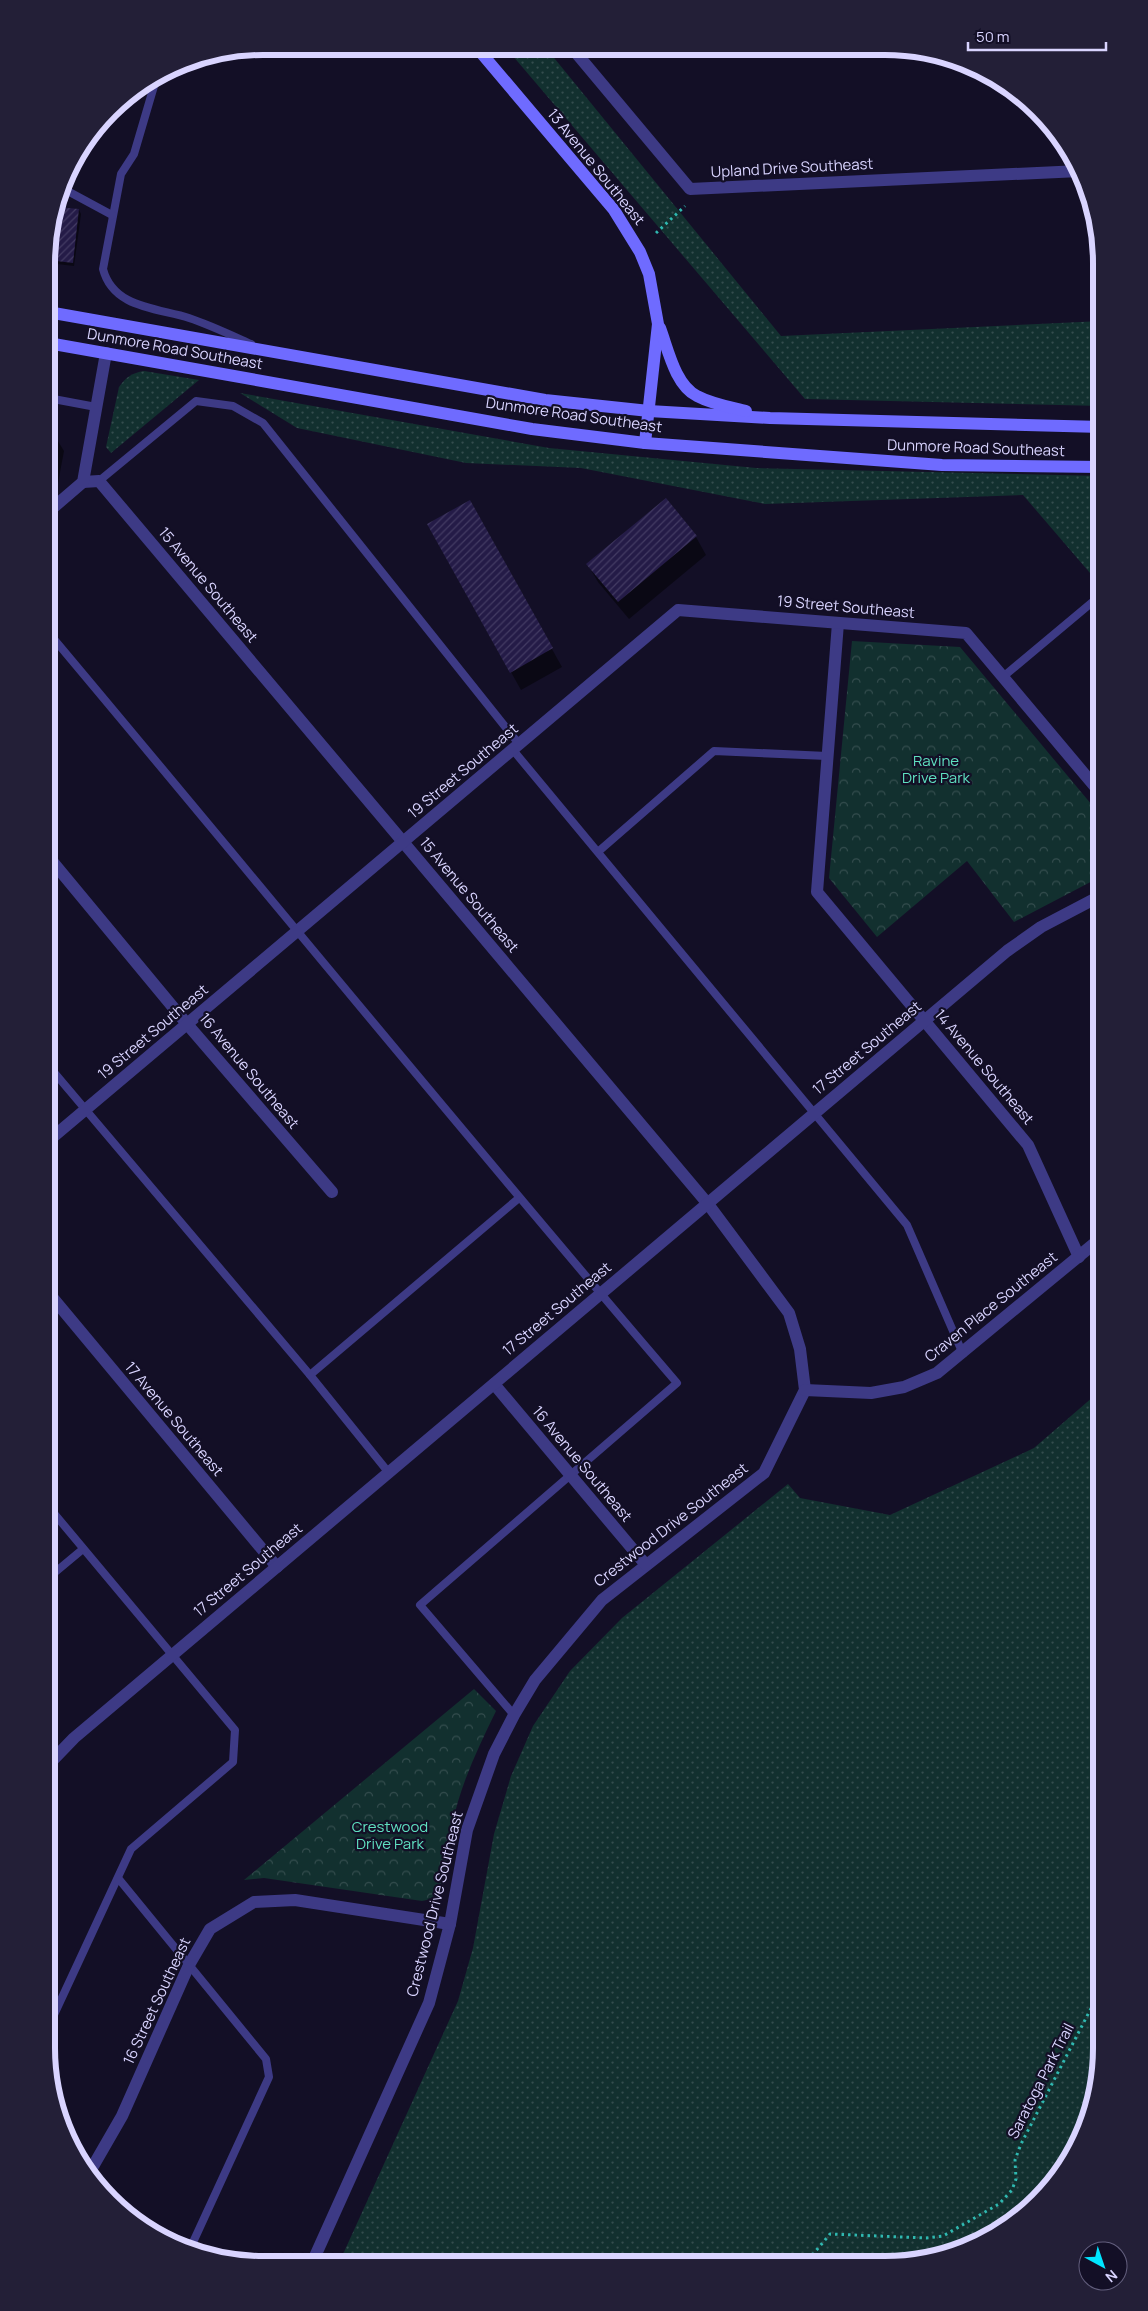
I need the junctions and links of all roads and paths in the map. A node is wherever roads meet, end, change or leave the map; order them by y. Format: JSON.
{"nodes":[{"id":1,"x":483,"y":55,"type":"edge"},
{"id":2,"x":578,"y":55,"type":"edge"},
{"id":3,"x":154,"y":86,"type":"edge"},
{"id":4,"x":1073,"y":172,"type":"edge"},
{"id":5,"x":68,"y":191,"type":"edge"},
{"id":6,"x":685,"y":206,"type":"dead end"},
{"id":7,"x":112,"y":215,"type":"junction"},
{"id":8,"x":656,"y":233,"type":"dead end"},
{"id":9,"x":55,"y":313,"type":"edge"},
{"id":10,"x":658,"y":324,"type":"junction"},
{"id":11,"x":55,"y":344,"type":"edge"},
{"id":12,"x":269,"y":351,"type":"junction"},
{"id":13,"x":106,"y":353,"type":"junction"},
{"id":14,"x":55,"y":399,"type":"edge"},
{"id":15,"x":96,"y":407,"type":"junction"},
{"id":16,"x":649,"y":411,"type":"junction"},
{"id":17,"x":770,"y":418,"type":"junction"},
{"id":18,"x":1093,"y":426,"type":"edge"},
{"id":19,"x":645,"y":443,"type":"junction"},
{"id":20,"x":1093,"y":467,"type":"edge"},
{"id":21,"x":99,"y":480,"type":"junction"},
{"id":22,"x":84,"y":482,"type":"junction"},
{"id":23,"x":55,"y":506,"type":"edge"},
{"id":24,"x":1093,"y":602,"type":"edge"},
{"id":25,"x":838,"y":623,"type":"junction"},
{"id":26,"x":55,"y":640,"type":"edge"},
{"id":27,"x":1004,"y":676,"type":"junction"},
{"id":28,"x":516,"y":747,"type":"junction"},
{"id":29,"x":827,"y":756,"type":"junction"},
{"id":30,"x":1093,"y":784,"type":"edge"},
{"id":31,"x":403,"y":842,"type":"junction"},
{"id":32,"x":599,"y":851,"type":"junction"},
{"id":33,"x":55,"y":863,"type":"edge"},
{"id":34,"x":1093,"y":900,"type":"edge"},
{"id":35,"x":298,"y":930,"type":"junction"},
{"id":36,"x":924,"y":1021,"type":"junction"},
{"id":37,"x":188,"y":1024,"type":"junction"},
{"id":38,"x":55,"y":1074,"type":"edge"},
{"id":39,"x":85,"y":1110,"type":"junction"},
{"id":40,"x":815,"y":1113,"type":"junction"},
{"id":41,"x":55,"y":1135,"type":"edge"},
{"id":42,"x":332,"y":1192,"type":"dead end"},
{"id":43,"x":519,"y":1198,"type":"junction"},
{"id":44,"x":708,"y":1204,"type":"junction"},
{"id":45,"x":1093,"y":1245,"type":"edge"},
{"id":46,"x":1079,"y":1257,"type":"junction"},
{"id":47,"x":601,"y":1294,"type":"junction"},
{"id":48,"x":55,"y":1301,"type":"edge"},
{"id":49,"x":963,"y":1354,"type":"junction"},
{"id":50,"x":310,"y":1375,"type":"junction"},
{"id":51,"x":494,"y":1384,"type":"junction"},
{"id":52,"x":804,"y":1390,"type":"junction"},
{"id":53,"x":389,"y":1473,"type":"junction"},
{"id":54,"x":570,"y":1475,"type":"junction"},
{"id":55,"x":55,"y":1515,"type":"edge"},
{"id":56,"x":84,"y":1549,"type":"junction"},
{"id":57,"x":646,"y":1565,"type":"junction"},
{"id":58,"x":277,"y":1567,"type":"junction"},
{"id":59,"x":55,"y":1573,"type":"edge"},
{"id":60,"x":172,"y":1655,"type":"junction"},
{"id":61,"x":514,"y":1715,"type":"junction"},
{"id":62,"x":55,"y":1757,"type":"edge"},
{"id":63,"x":118,"y":1878,"type":"junction"},
{"id":64,"x":450,"y":1924,"type":"junction"},
{"id":65,"x":189,"y":1965,"type":"junction"},
{"id":66,"x":1093,"y":2004,"type":"edge"},
{"id":67,"x":55,"y":2013,"type":"edge"},
{"id":68,"x":92,"y":2167,"type":"edge"},
{"id":69,"x":192,"y":2244,"type":"edge"},
{"id":70,"x":315,"y":2256,"type":"edge"},
{"id":71,"x":811,"y":2256,"type":"edge"}],
"edges":[{"from":1,"to":10,"type":"main road","name":"13 Avenue Southeast"},
{"from":2,"to":4,"type":"street","name":"Upland Drive Southeast"},
{"from":3,"to":7,"type":"lane"},
{"from":5,"to":7,"type":"lane"},
{"from":6,"to":8,"type":"path"},
{"from":7,"to":12,"type":"lane"},
{"from":9,"to":12,"type":"main road","name":"Dunmore Road Southeast"},
{"from":10,"to":16,"type":"main road","name":"13 Avenue Southeast"},
{"from":10,"to":17,"type":"main road"},
{"from":11,"to":13,"type":"main road","name":"Dunmore Road Southeast"},
{"from":12,"to":16,"type":"main road","name":"Dunmore Road Southeast"},
{"from":13,"to":15,"type":"street"},
{"from":13,"to":19,"type":"main road","name":"Dunmore Road Southeast"},
{"from":14,"to":15,"type":"lane"},
{"from":15,"to":22,"type":"street"},
{"from":16,"to":17,"type":"main road","name":"Dunmore Road Southeast"},
{"from":16,"to":19,"type":"main road","name":"13 Avenue Southeast"},
{"from":17,"to":18,"type":"main road","name":"Dunmore Road Southeast"},
{"from":19,"to":20,"type":"main road","name":"Dunmore Road Southeast"},
{"from":21,"to":22,"type":"street"},
{"from":21,"to":28,"type":"lane"},
{"from":21,"to":31,"type":"street","name":"15 Avenue Southeast"},
{"from":22,"to":23,"type":"street"},
{"from":24,"to":27,"type":"lane"},
{"from":25,"to":27,"type":"street","name":"19 Street Southeast"},
{"from":25,"to":28,"type":"street","name":"19 Street Southeast"},
{"from":25,"to":29,"type":"street","name":"14 Avenue Southeast"},
{"from":26,"to":35,"type":"lane"},
{"from":27,"to":30,"type":"street"},
{"from":28,"to":31,"type":"street","name":"19 Street Southeast"},
{"from":28,"to":32,"type":"lane"},
{"from":29,"to":32,"type":"lane"},
{"from":29,"to":36,"type":"street","name":"14 Avenue Southeast"},
{"from":31,"to":35,"type":"street","name":"19 Street Southeast"},
{"from":31,"to":44,"type":"street","name":"15 Avenue Southeast"},
{"from":32,"to":40,"type":"lane"},
{"from":33,"to":37,"type":"street","name":"16 Avenue Southeast"},
{"from":34,"to":36,"type":"street","name":"17 Street Southeast"},
{"from":35,"to":37,"type":"street","name":"19 Street Southeast"},
{"from":35,"to":43,"type":"lane"},
{"from":36,"to":40,"type":"street","name":"17 Street Southeast"},
{"from":36,"to":46,"type":"street","name":"14 Avenue Southeast"},
{"from":37,"to":39,"type":"street","name":"19 Street Southeast"},
{"from":37,"to":42,"type":"street","name":"16 Avenue Southeast"},
{"from":38,"to":39,"type":"lane"},
{"from":39,"to":41,"type":"street","name":"19 Street Southeast"},
{"from":39,"to":50,"type":"lane"},
{"from":40,"to":44,"type":"street","name":"17 Street Southeast"},
{"from":40,"to":49,"type":"lane"},
{"from":43,"to":47,"type":"lane"},
{"from":43,"to":50,"type":"lane"},
{"from":44,"to":47,"type":"street","name":"17 Street Southeast"},
{"from":44,"to":52,"type":"street"},
{"from":45,"to":46,"type":"street","name":"Craven Place Southeast"},
{"from":46,"to":49,"type":"street","name":"Craven Place Southeast"},
{"from":47,"to":51,"type":"street","name":"17 Street Southeast"},
{"from":47,"to":54,"type":"lane"},
{"from":48,"to":58,"type":"street","name":"17 Avenue Southeast"},
{"from":49,"to":52,"type":"street","name":"Craven Place Southeast"},
{"from":50,"to":53,"type":"lane"},
{"from":51,"to":53,"type":"street","name":"17 Street Southeast"},
{"from":51,"to":54,"type":"street","name":"16 Avenue Southeast"},
{"from":52,"to":57,"type":"street","name":"Crestwood Drive Southeast"},
{"from":53,"to":58,"type":"street","name":"17 Street Southeast"},
{"from":54,"to":57,"type":"street","name":"16 Avenue Southeast"},
{"from":54,"to":61,"type":"lane"},
{"from":55,"to":56,"type":"lane"},
{"from":56,"to":59,"type":"lane"},
{"from":56,"to":60,"type":"lane"},
{"from":57,"to":61,"type":"street","name":"Crestwood Drive Southeast"},
{"from":58,"to":60,"type":"street","name":"17 Street Southeast"},
{"from":60,"to":62,"type":"street","name":"17 Street Southeast"},
{"from":60,"to":63,"type":"lane"},
{"from":61,"to":64,"type":"street","name":"Crestwood Drive Southeast"},
{"from":63,"to":65,"type":"lane"},
{"from":63,"to":67,"type":"lane"},
{"from":64,"to":65,"type":"street","name":"16 Street Southeast"},
{"from":64,"to":70,"type":"street","name":"Crestwood Drive Southeast"},
{"from":65,"to":68,"type":"street","name":"16 Street Southeast"},
{"from":65,"to":69,"type":"lane"},
{"from":66,"to":71,"type":"path","name":"Saratoga Park Trail"}]}
